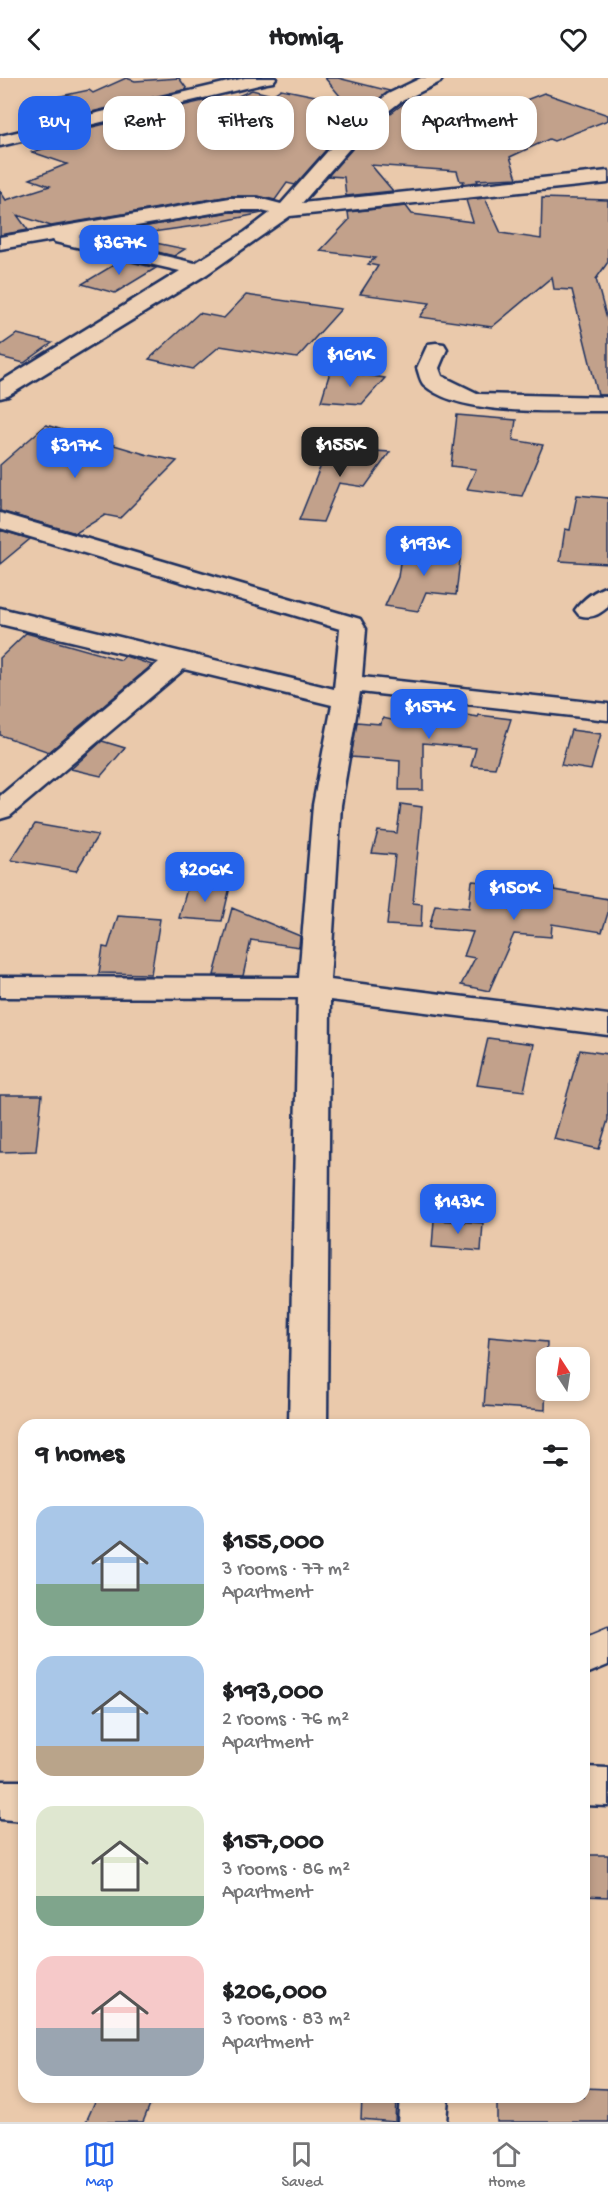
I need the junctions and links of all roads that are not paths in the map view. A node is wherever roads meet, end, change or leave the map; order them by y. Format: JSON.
{"nodes":[{"id":1,"x":217,"y":78,"type":"edge"},
{"id":2,"x":267,"y":78,"type":"edge"},
{"id":3,"x":434,"y":78,"type":"edge"},
{"id":4,"x":235,"y":85,"type":"junction"},
{"id":5,"x":0,"y":141,"type":"edge"},
{"id":6,"x":608,"y":177,"type":"edge"},
{"id":7,"x":285,"y":211,"type":"junction"},
{"id":8,"x":46,"y":234,"type":"junction"},
{"id":9,"x":0,"y":243,"type":"edge"},
{"id":10,"x":200,"y":270,"type":"junction"},
{"id":11,"x":436,"y":349,"type":"dead end"},
{"id":12,"x":0,"y":391,"type":"edge"},
{"id":13,"x":608,"y":404,"type":"edge"},
{"id":14,"x":0,"y":520,"type":"edge"},
{"id":15,"x":608,"y":594,"type":"edge"},
{"id":16,"x":588,"y":610,"type":"dead end"},
{"id":17,"x":0,"y":616,"type":"edge"},
{"id":18,"x":177,"y":661,"type":"junction"},
{"id":19,"x":347,"y":692,"type":"junction"},
{"id":20,"x":608,"y":712,"type":"edge"},
{"id":21,"x":0,"y":810,"type":"edge"},
{"id":22,"x":0,"y":987,"type":"edge"},
{"id":23,"x":314,"y":988,"type":"junction"},
{"id":24,"x":608,"y":1025,"type":"edge"},
{"id":25,"x":308,"y":1419,"type":"edge"},
{"id":26,"x":608,"y":1645,"type":"edge"},
{"id":27,"x":590,"y":1655,"type":"edge"},
{"id":28,"x":590,"y":1786,"type":"edge"},
{"id":29,"x":608,"y":1786,"type":"edge"},
{"id":30,"x":0,"y":1800,"type":"edge"},
{"id":31,"x":18,"y":1801,"type":"edge"},
{"id":32,"x":424,"y":2103,"type":"edge"},
{"id":33,"x":422,"y":2122,"type":"edge"}],
"edges":[{"from":1,"to":4,"type":"street"},
{"from":2,"to":4,"type":"street"},
{"from":3,"to":7,"type":"street"},
{"from":4,"to":5,"type":"street"},
{"from":6,"to":7,"type":"street"},
{"from":7,"to":8,"type":"street"},
{"from":7,"to":10,"type":"street"},
{"from":8,"to":9,"type":"street"},
{"from":8,"to":10,"type":"street"},
{"from":10,"to":12,"type":"street"},
{"from":11,"to":13,"type":"street"},
{"from":14,"to":19,"type":"street"},
{"from":15,"to":16,"type":"street"},
{"from":17,"to":18,"type":"street"},
{"from":18,"to":19,"type":"street"},
{"from":18,"to":21,"type":"street"},
{"from":19,"to":20,"type":"street"},
{"from":19,"to":23,"type":"street"},
{"from":22,"to":23,"type":"street"},
{"from":23,"to":24,"type":"street"},
{"from":23,"to":25,"type":"street"},
{"from":26,"to":27,"type":"street"},
{"from":28,"to":29,"type":"street"},
{"from":30,"to":31,"type":"street"},
{"from":32,"to":33,"type":"street"}]}
